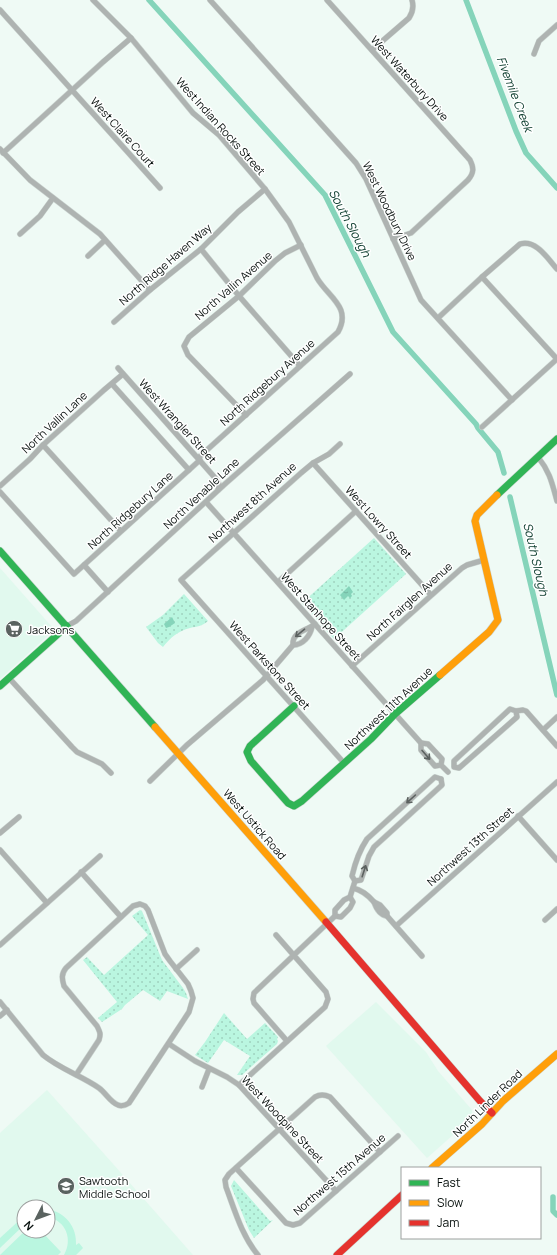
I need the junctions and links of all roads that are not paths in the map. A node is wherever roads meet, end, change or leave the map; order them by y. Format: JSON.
{"nodes":[{"id":1,"x":93,"y":0,"type":"edge"},
{"id":2,"x":210,"y":0,"type":"edge"},
{"id":3,"x":327,"y":0,"type":"edge"},
{"id":4,"x":412,"y":0,"type":"edge"},
{"id":5,"x":0,"y":10,"type":"edge"},
{"id":6,"x":557,"y":25,"type":"edge"},
{"id":7,"x":131,"y":38,"type":"junction"},
{"id":8,"x":372,"y":50,"type":"junction"},
{"id":9,"x":534,"y":54,"type":"dead end"},
{"id":10,"x":72,"y":90,"type":"junction"},
{"id":11,"x":2,"y":151,"type":"edge"},
{"id":12,"x":160,"y":188,"type":"dead end"},
{"id":13,"x":265,"y":190,"type":"junction"},
{"id":14,"x":53,"y":198,"type":"junction"},
{"id":15,"x":20,"y":234,"type":"dead end"},
{"id":16,"x":393,"y":239,"type":"junction"},
{"id":17,"x":105,"y":240,"type":"junction"},
{"id":18,"x":301,"y":246,"type":"junction"},
{"id":19,"x":201,"y":249,"type":"junction"},
{"id":20,"x":88,"y":256,"type":"dead end"},
{"id":21,"x":557,"y":269,"type":"edge"},
{"id":22,"x":482,"y":277,"type":"junction"},
{"id":23,"x":150,"y":290,"type":"junction"},
{"id":24,"x":240,"y":296,"type":"junction"},
{"id":25,"x":343,"y":317,"type":"joint"},
{"id":26,"x":438,"y":318,"type":"junction"},
{"id":27,"x":114,"y":322,"type":"dead end"},
{"id":28,"x":557,"y":359,"type":"edge"},
{"id":29,"x":300,"y":366,"type":"junction"},
{"id":30,"x":118,"y":368,"type":"dead end"},
{"id":31,"x":123,"y":374,"type":"junction"},
{"id":32,"x":350,"y":374,"type":"dead end"},
{"id":33,"x":112,"y":384,"type":"junction"},
{"id":34,"x":512,"y":400,"type":"junction"},
{"id":35,"x":246,"y":415,"type":"junction"},
{"id":36,"x":482,"y":427,"type":"dead end"},
{"id":37,"x":557,"y":439,"type":"edge"},
{"id":38,"x":340,"y":444,"type":"dead end"},
{"id":39,"x":42,"y":445,"type":"junction"},
{"id":40,"x":538,"y":457,"type":"junction"},
{"id":41,"x":199,"y":459,"type":"junction"},
{"id":42,"x":313,"y":462,"type":"junction"},
{"id":43,"x":189,"y":470,"type":"junction"},
{"id":44,"x":0,"y":486,"type":"edge"},
{"id":45,"x":218,"y":490,"type":"junction"},
{"id":46,"x":0,"y":492,"type":"edge"},
{"id":47,"x":557,"y":501,"type":"edge"},
{"id":48,"x":206,"y":502,"type":"junction"},
{"id":49,"x":356,"y":511,"type":"junction"},
{"id":50,"x":121,"y":532,"type":"junction"},
{"id":51,"x":234,"y":533,"type":"junction"},
{"id":52,"x":0,"y":551,"type":"edge"},
{"id":53,"x":484,"y":560,"type":"junction"},
{"id":54,"x":84,"y":565,"type":"junction"},
{"id":55,"x":182,"y":580,"type":"joint"},
{"id":56,"x":278,"y":582,"type":"junction"},
{"id":57,"x":108,"y":592,"type":"junction"},
{"id":58,"x":431,"y":596,"type":"junction"},
{"id":59,"x":67,"y":626,"type":"junction"},
{"id":60,"x":314,"y":626,"type":"junction"},
{"id":61,"x":293,"y":645,"type":"junction"},
{"id":62,"x":352,"y":666,"type":"junction"},
{"id":63,"x":267,"y":676,"type":"junction"},
{"id":64,"x":9,"y":678,"type":"junction"},
{"id":65,"x":0,"y":686,"type":"edge"},
{"id":66,"x":294,"y":706,"type":"junction"},
{"id":67,"x":516,"y":711,"type":"junction"},
{"id":68,"x":395,"y":714,"type":"junction"},
{"id":69,"x":557,"y":717,"type":"edge"},
{"id":70,"x":543,"y":730,"type":"junction"},
{"id":71,"x":421,"y":743,"type":"junction"},
{"id":72,"x":557,"y":746,"type":"edge"},
{"id":73,"x":179,"y":754,"type":"junction"},
{"id":74,"x":344,"y":763,"type":"junction"},
{"id":75,"x":441,"y":765,"type":"junction"},
{"id":76,"x":454,"y":767,"type":"junction"},
{"id":77,"x":448,"y":772,"type":"junction"},
{"id":78,"x":111,"y":773,"type":"dead end"},
{"id":79,"x":441,"y":779,"type":"junction"},
{"id":80,"x":150,"y":781,"type":"dead end"},
{"id":81,"x":557,"y":782,"type":"edge"},
{"id":82,"x":518,"y":816,"type":"junction"},
{"id":83,"x":19,"y":817,"type":"dead end"},
{"id":84,"x":0,"y":833,"type":"edge"},
{"id":85,"x":0,"y":850,"type":"edge"},
{"id":86,"x":100,"y":856,"type":"dead end"},
{"id":87,"x":557,"y":860,"type":"edge"},
{"id":88,"x":81,"y":872,"type":"junction"},
{"id":89,"x":355,"y":881,"type":"junction"},
{"id":90,"x":353,"y":888,"type":"junction"},
{"id":91,"x":350,"y":898,"type":"junction"},
{"id":92,"x":47,"y":903,"type":"junction"},
{"id":93,"x":557,"y":910,"type":"edge"},
{"id":94,"x":336,"y":916,"type":"junction"},
{"id":95,"x":122,"y":917,"type":"junction"},
{"id":96,"x":545,"y":920,"type":"dead end"},
{"id":97,"x":327,"y":924,"type":"junction"},
{"id":98,"x":396,"y":926,"type":"junction"},
{"id":99,"x":276,"y":935,"type":"dead end"},
{"id":100,"x":0,"y":945,"type":"edge"},
{"id":101,"x":197,"y":950,"type":"dead end"},
{"id":102,"x":294,"y":955,"type":"junction"},
{"id":103,"x":422,"y":956,"type":"dead end"},
{"id":104,"x":176,"y":969,"type":"junction"},
{"id":105,"x":0,"y":1002,"type":"edge"},
{"id":106,"x":7,"y":1010,"type":"junction"},
{"id":107,"x":0,"y":1016,"type":"edge"},
{"id":108,"x":287,"y":1041,"type":"junction"},
{"id":109,"x":169,"y":1044,"type":"junction"},
{"id":110,"x":557,"y":1054,"type":"edge"},
{"id":111,"x":209,"y":1069,"type":"junction"},
{"id":112,"x":76,"y":1075,"type":"junction"},
{"id":113,"x":239,"y":1085,"type":"junction"},
{"id":114,"x":202,"y":1087,"type":"dead end"},
{"id":115,"x":492,"y":1112,"type":"junction"},
{"id":116,"x":280,"y":1129,"type":"junction"},
{"id":117,"x":398,"y":1136,"type":"dead end"},
{"id":118,"x":380,"y":1152,"type":"junction"},
{"id":119,"x":433,"y":1167,"type":"edge"},
{"id":120,"x":236,"y":1168,"type":"junction"},
{"id":121,"x":336,"y":1191,"type":"junction"},
{"id":122,"x":401,"y":1196,"type":"edge"},
{"id":123,"x":258,"y":1255,"type":"edge"},
{"id":124,"x":337,"y":1255,"type":"edge"}],
"edges":[{"from":1,"to":7,"type":"street","name":"West Indian Rocks Street"},
{"from":2,"to":16,"type":"street","name":"West Woodbury Drive"},
{"from":3,"to":8,"type":"street","name":"West Waterbury Drive"},
{"from":4,"to":8,"type":"street"},
{"from":5,"to":10,"type":"street","name":"West Claire Court"},
{"from":6,"to":9,"type":"street"},
{"from":7,"to":10,"type":"street"},
{"from":7,"to":13,"type":"street","name":"West Indian Rocks Street"},
{"from":8,"to":16,"type":"street","name":"West Waterbury Drive"},
{"from":10,"to":11,"type":"street"},
{"from":10,"to":12,"type":"street","name":"West Claire Court"},
{"from":11,"to":14,"type":"street"},
{"from":13,"to":18,"type":"street","name":"West Indian Rocks Street"},
{"from":13,"to":19,"type":"street","name":"North Ridge Haven Way"},
{"from":14,"to":15,"type":"street"},
{"from":14,"to":17,"type":"street"},
{"from":16,"to":26,"type":"street","name":"West Woodbury Drive"},
{"from":17,"to":20,"type":"street"},
{"from":17,"to":23,"type":"street"},
{"from":18,"to":24,"type":"street","name":"North Vallin Avenue"},
{"from":18,"to":25,"type":"street","name":"West Indian Rocks Street"},
{"from":19,"to":23,"type":"street","name":"North Ridge Haven Way"},
{"from":19,"to":24,"type":"street"},
{"from":21,"to":22,"type":"street"},
{"from":22,"to":26,"type":"street"},
{"from":22,"to":28,"type":"street"},
{"from":23,"to":27,"type":"street","name":"North Ridge Haven Way"},
{"from":24,"to":29,"type":"street"},
{"from":24,"to":35,"type":"street","name":"North Vallin Avenue"},
{"from":25,"to":29,"type":"street","name":"North Ridgebury Avenue"},
{"from":26,"to":34,"type":"street","name":"West Woodbury Drive"},
{"from":28,"to":34,"type":"street"},
{"from":29,"to":35,"type":"street","name":"North Ridgebury Avenue"},
{"from":30,"to":31,"type":"street","name":"West Wrangler Street"},
{"from":31,"to":33,"type":"street","name":"North Vallin Lane"},
{"from":31,"to":41,"type":"street","name":"West Wrangler Street"},
{"from":32,"to":45,"type":"street","name":"North Venable Lane"},
{"from":33,"to":39,"type":"street","name":"North Vallin Lane"},
{"from":33,"to":43,"type":"street"},
{"from":34,"to":36,"type":"street"},
{"from":35,"to":41,"type":"street","name":"North Ridgebury Avenue"},
{"from":37,"to":40,"type":"main road"},
{"from":38,"to":42,"type":"street","name":"Northwest 8th Avenue"},
{"from":39,"to":44,"type":"street","name":"North Vallin Lane"},
{"from":39,"to":50,"type":"street"},
{"from":40,"to":47,"type":"street"},
{"from":40,"to":53,"type":"main road"},
{"from":41,"to":43,"type":"street","name":"North Ridgebury Lane"},
{"from":41,"to":45,"type":"street","name":"West Wrangler Street"},
{"from":42,"to":49,"type":"street","name":"West Lowry Street"},
{"from":42,"to":51,"type":"street","name":"Northwest 8th Avenue"},
{"from":43,"to":50,"type":"street","name":"North Ridgebury Lane"},
{"from":45,"to":48,"type":"street","name":"North Venable Lane"},
{"from":46,"to":54,"type":"street","name":"North Ridgebury Lane"},
{"from":48,"to":51,"type":"street","name":"West Stanhope Street"},
{"from":48,"to":57,"type":"street","name":"North Venable Lane"},
{"from":49,"to":56,"type":"street"},
{"from":49,"to":58,"type":"street","name":"West Lowry Street"},
{"from":50,"to":54,"type":"street","name":"North Ridgebury Lane"},
{"from":51,"to":55,"type":"street","name":"Northwest 8th Avenue"},
{"from":51,"to":56,"type":"street","name":"West Stanhope Street"},
{"from":52,"to":59,"type":"main road","name":"West Ustick Road"},
{"from":53,"to":58,"type":"street","name":"North Fairglen Avenue"},
{"from":53,"to":68,"type":"main road","name":"Northwest 11th Avenue"},
{"from":54,"to":57,"type":"street"},
{"from":55,"to":63,"type":"street","name":"West Parkstone Street"},
{"from":56,"to":60,"type":"street","name":"West Stanhope Street"},
{"from":57,"to":59,"type":"street","name":"North Venable Lane"},
{"from":58,"to":62,"type":"street","name":"North Fairglen Avenue"},
{"from":59,"to":64,"type":"main road"},
{"from":59,"to":73,"type":"main road","name":"West Ustick Road"},
{"from":60,"to":61,"type":"street"},
{"from":60,"to":61,"type":"street","one_way":true},
{"from":60,"to":62,"type":"street","name":"West Stanhope Street"},
{"from":61,"to":63,"type":"street"},
{"from":62,"to":68,"type":"street","name":"West Stanhope Street"},
{"from":63,"to":66,"type":"street","name":"West Parkstone Street"},
{"from":63,"to":73,"type":"street"},
{"from":64,"to":65,"type":"main road"},
{"from":64,"to":78,"type":"street"},
{"from":66,"to":74,"type":"street","name":"West Parkstone Street"},
{"from":66,"to":74,"type":"main road","name":"Northwest 11th Avenue"},
{"from":67,"to":70,"type":"street"},
{"from":67,"to":76,"type":"street"},
{"from":67,"to":76,"type":"street"},
{"from":68,"to":71,"type":"street","name":"West Stanhope Street"},
{"from":68,"to":74,"type":"main road","name":"Northwest 11th Avenue"},
{"from":69,"to":70,"type":"street"},
{"from":70,"to":72,"type":"street"},
{"from":71,"to":75,"type":"street","name":"West Stanhope Street"},
{"from":71,"to":75,"type":"street","name":"West Stanhope Street","one_way":true},
{"from":73,"to":80,"type":"street"},
{"from":73,"to":97,"type":"main road","name":"West Ustick Road"},
{"from":75,"to":77,"type":"street","name":"West Stanhope Street"},
{"from":76,"to":77,"type":"street"},
{"from":77,"to":79,"type":"street"},
{"from":89,"to":79,"type":"street","one_way":true},
{"from":79,"to":89,"type":"street","one_way":true},
{"from":81,"to":82,"type":"street","name":"Northwest 13th Street"},
{"from":82,"to":87,"type":"street"},
{"from":82,"to":98,"type":"street","name":"Northwest 13th Street"},
{"from":83,"to":84,"type":"street"},
{"from":85,"to":92,"type":"street"},
{"from":86,"to":88,"type":"street"},
{"from":88,"to":92,"type":"street"},
{"from":88,"to":95,"type":"street"},
{"from":89,"to":90,"type":"street"},
{"from":90,"to":91,"type":"street"},
{"from":90,"to":98,"type":"street"},
{"from":91,"to":94,"type":"street"},
{"from":91,"to":94,"type":"street"},
{"from":92,"to":100,"type":"street"},
{"from":93,"to":96,"type":"street"},
{"from":94,"to":97,"type":"street"},
{"from":95,"to":104,"type":"street"},
{"from":95,"to":112,"type":"street"},
{"from":97,"to":102,"type":"street"},
{"from":97,"to":115,"type":"main road","name":"West Ustick Road"},
{"from":98,"to":103,"type":"street"},
{"from":99,"to":102,"type":"street"},
{"from":101,"to":104,"type":"street"},
{"from":102,"to":108,"type":"street"},
{"from":102,"to":108,"type":"street"},
{"from":104,"to":109,"type":"street"},
{"from":105,"to":106,"type":"street"},
{"from":106,"to":107,"type":"street"},
{"from":106,"to":112,"type":"street"},
{"from":108,"to":113,"type":"street"},
{"from":109,"to":111,"type":"street","name":"West Woodpine Street"},
{"from":109,"to":112,"type":"street"},
{"from":110,"to":115,"type":"main road","name":"North Linder Road"},
{"from":111,"to":113,"type":"street","name":"West Woodpine Street"},
{"from":111,"to":114,"type":"street"},
{"from":113,"to":116,"type":"street","name":"West Woodpine Street"},
{"from":115,"to":119,"type":"main road","name":"North Linder Road"},
{"from":116,"to":118,"type":"street"},
{"from":116,"to":120,"type":"street"},
{"from":116,"to":121,"type":"street","name":"West Woodpine Street"},
{"from":117,"to":118,"type":"street","name":"Northwest 15th Avenue"},
{"from":118,"to":121,"type":"street","name":"Northwest 15th Avenue"},
{"from":120,"to":121,"type":"street","name":"Northwest 15th Avenue"},
{"from":120,"to":123,"type":"street"},
{"from":122,"to":124,"type":"main road"}]}
